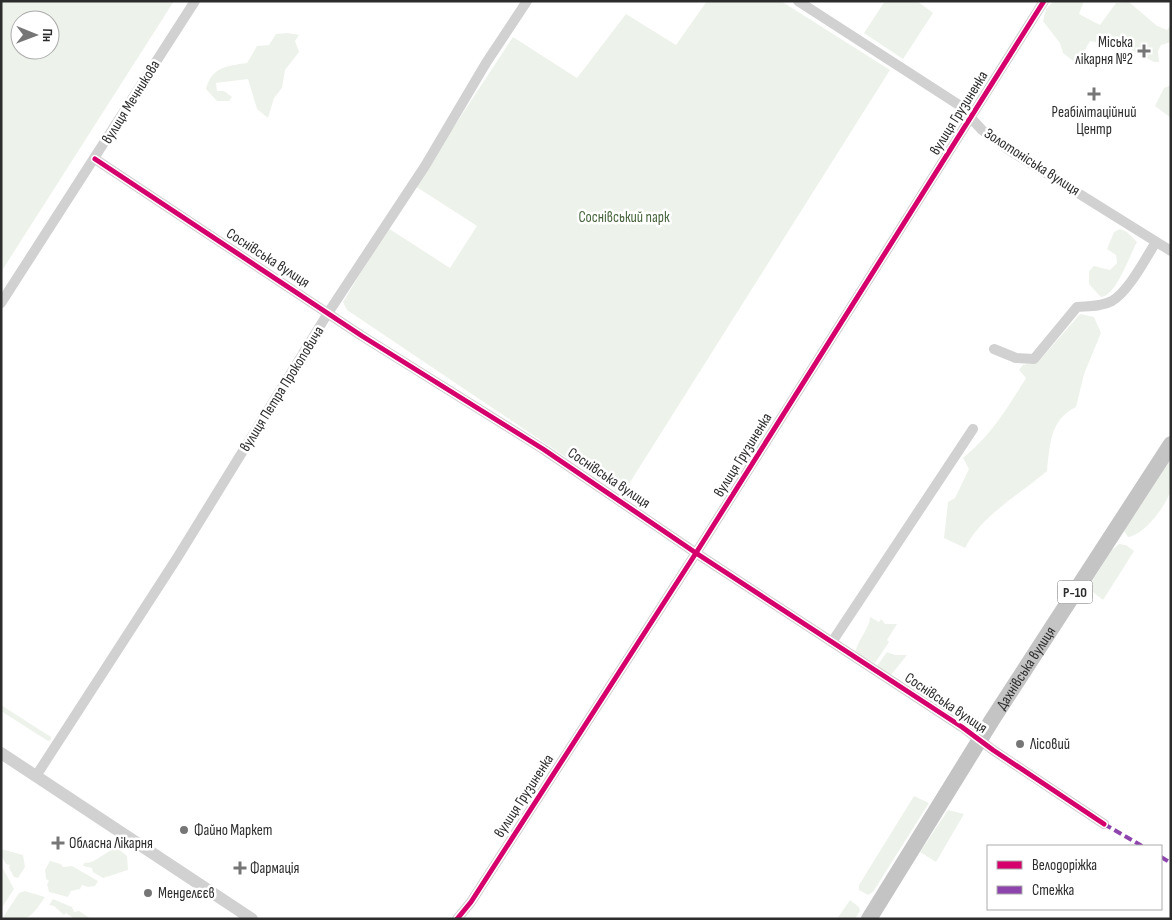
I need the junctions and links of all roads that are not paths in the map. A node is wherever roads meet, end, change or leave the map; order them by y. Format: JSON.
{"nodes":[{"id":1,"x":195,"y":1,"type":"edge"},
{"id":2,"x":527,"y":1,"type":"edge"},
{"id":3,"x":798,"y":1,"type":"edge"},
{"id":4,"x":1044,"y":1,"type":"edge"},
{"id":5,"x":971,"y":117,"type":"junction"},
{"id":6,"x":95,"y":159,"type":"junction"},
{"id":7,"x":1156,"y":242,"type":"junction"},
{"id":8,"x":1171,"y":251,"type":"edge"},
{"id":9,"x":1,"y":303,"type":"edge"},
{"id":10,"x":328,"y":313,"type":"junction"},
{"id":11,"x":994,"y":349,"type":"dead end"},
{"id":12,"x":973,"y":429,"type":"dead end"},
{"id":13,"x":1171,"y":444,"type":"edge"},
{"id":14,"x":696,"y":553,"type":"junction"},
{"id":15,"x":832,"y":642,"type":"junction"},
{"id":16,"x":979,"y":740,"type":"junction"},
{"id":17,"x":1,"y":753,"type":"edge"},
{"id":18,"x":36,"y":776,"type":"junction"},
{"id":19,"x":1104,"y":824,"type":"dead end"},
{"id":20,"x":252,"y":919,"type":"edge"},
{"id":21,"x":457,"y":919,"type":"edge"},
{"id":22,"x":869,"y":919,"type":"edge"}],
"edges":[{"from":1,"to":6,"type":"street","name":"вулиця Мечникова"},
{"from":2,"to":10,"type":"street","name":"вулиця Петра Прокоповича"},
{"from":3,"to":5,"type":"street","name":"Золотоніська вулиця"},
{"from":4,"to":5,"type":"street","name":"вулиця Грузиненка"},
{"from":5,"to":7,"type":"street","name":"Золотоніська вулиця"},
{"from":5,"to":14,"type":"street","name":"вулиця Грузиненка"},
{"from":6,"to":9,"type":"street","name":"вулиця Мечникова"},
{"from":6,"to":10,"type":"street","name":"Соснівська вулиця"},
{"from":7,"to":8,"type":"street","name":"Золотоніська вулиця"},
{"from":7,"to":11,"type":"street"},
{"from":10,"to":14,"type":"street","name":"Соснівська вулиця"},
{"from":10,"to":18,"type":"street","name":"вулиця Петра Прокоповича"},
{"from":12,"to":15,"type":"street"},
{"from":13,"to":16,"type":"main road","name":"Дахнівська вулиця","number":"Р-10"},
{"from":14,"to":15,"type":"street","name":"Соснівська вулиця"},
{"from":14,"to":21,"type":"street","name":"вулиця Грузиненка"},
{"from":15,"to":16,"type":"street","name":"Соснівська вулиця"},
{"from":16,"to":19,"type":"street","name":"Соснівська вулиця"},
{"from":16,"to":22,"type":"main road","name":"Дахнівська вулиця","number":"Р-10"},
{"from":17,"to":18,"type":"street"},
{"from":18,"to":20,"type":"street"}]}
